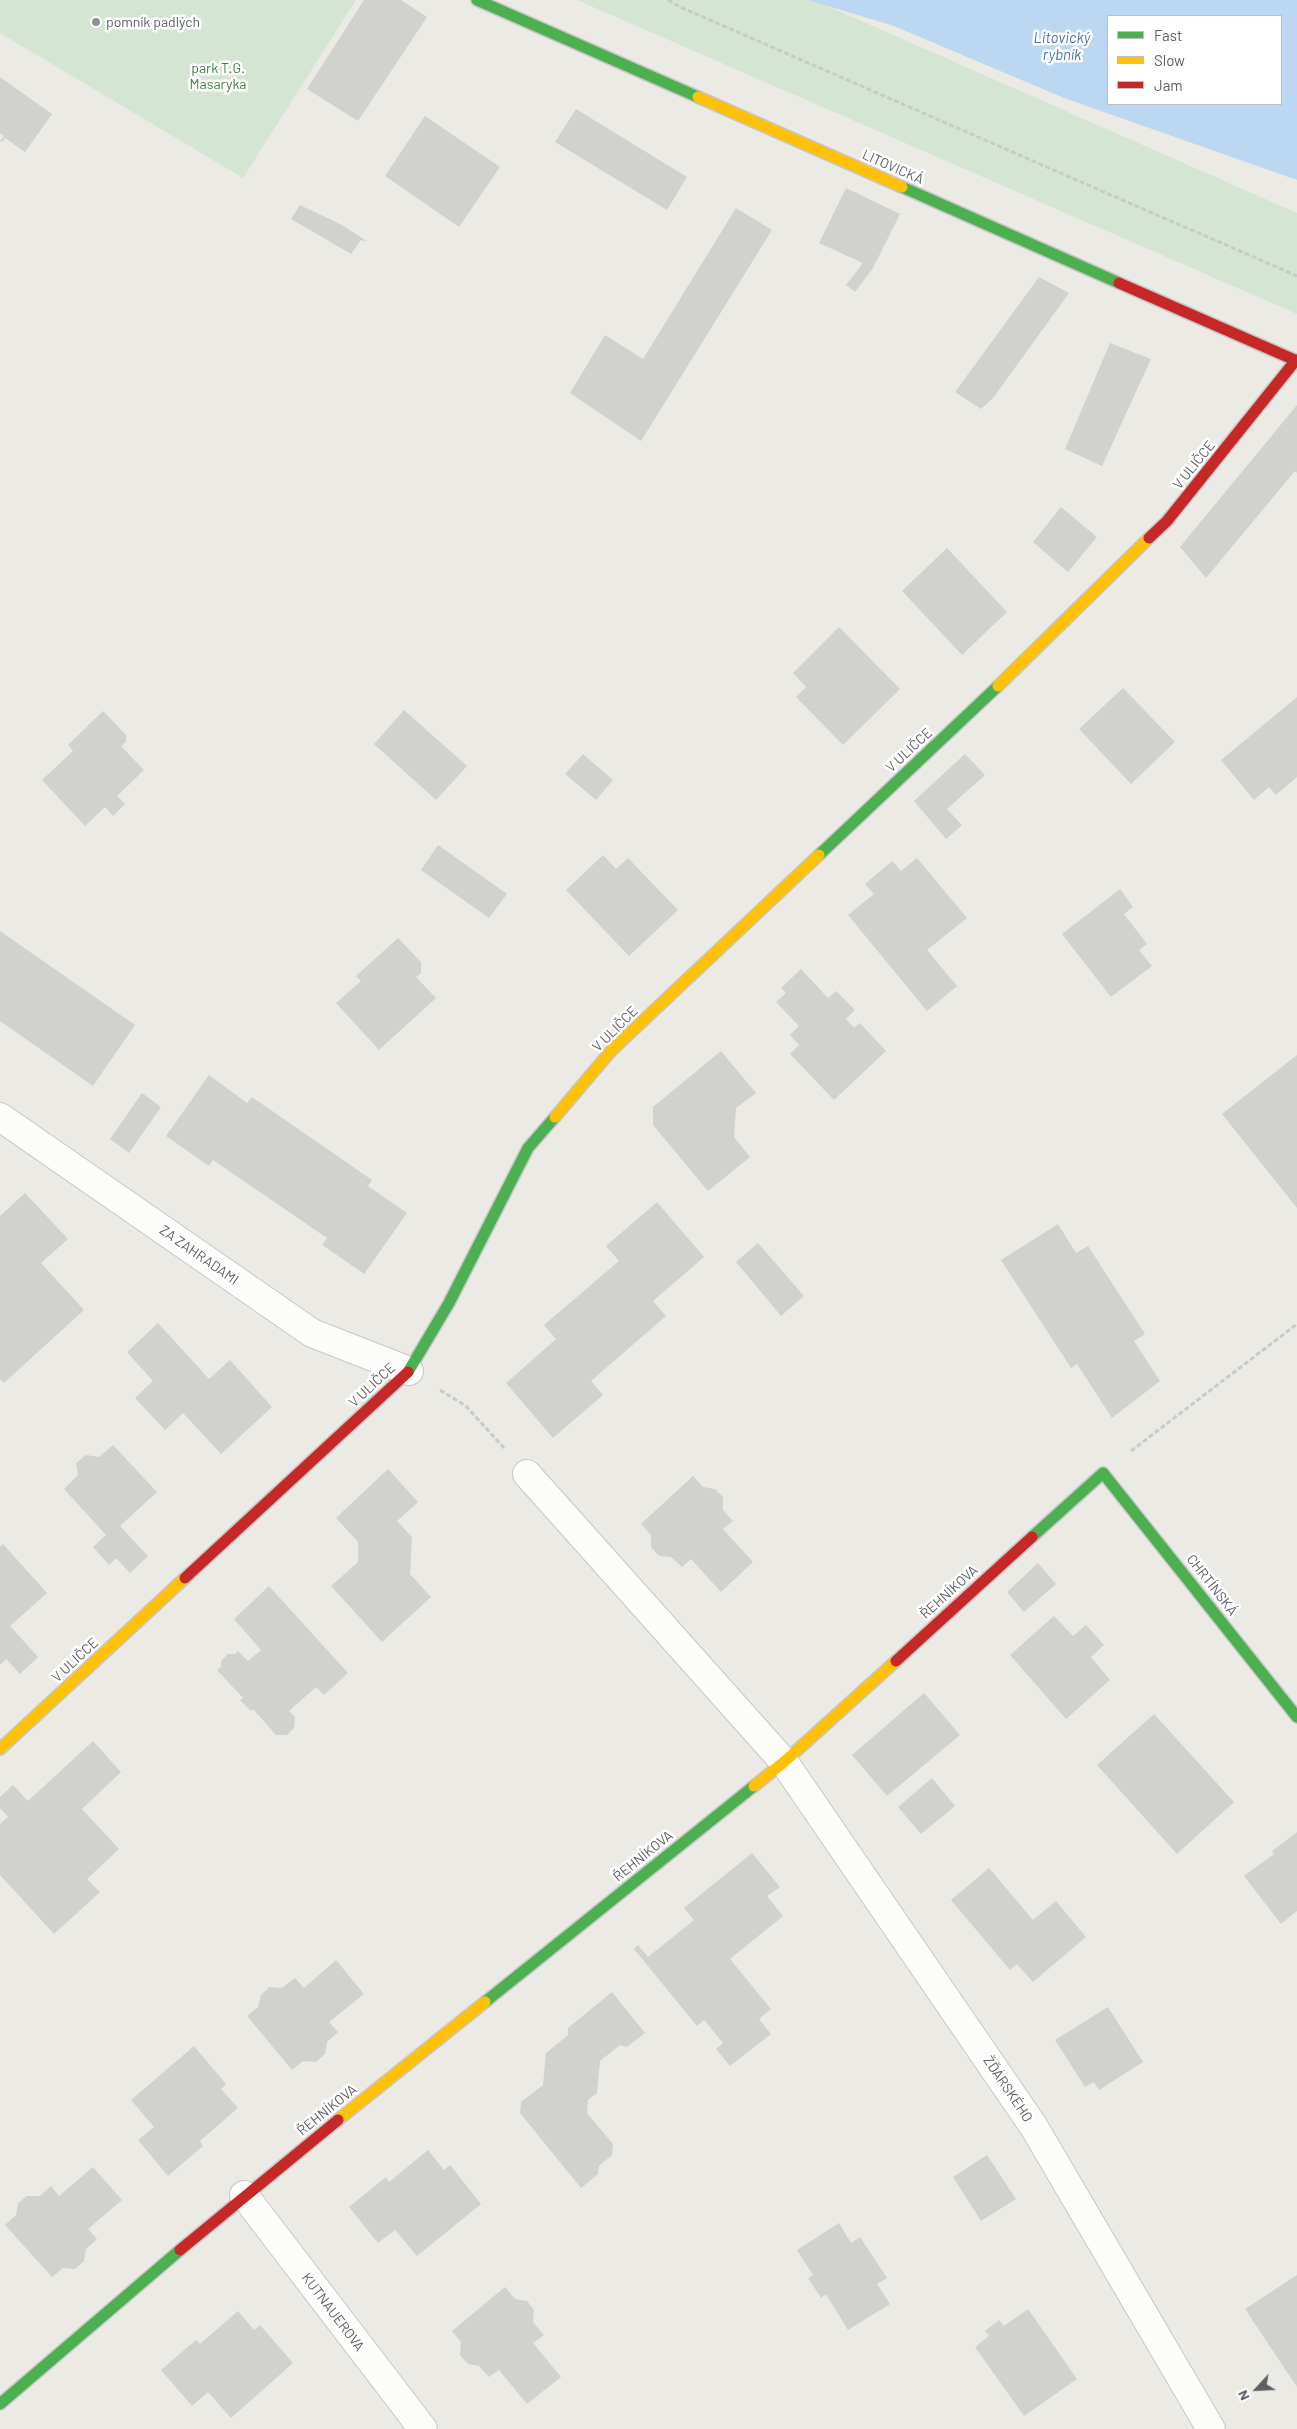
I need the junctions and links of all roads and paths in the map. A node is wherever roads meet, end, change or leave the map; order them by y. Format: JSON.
{"nodes":[{"id":1,"x":668,"y":0,"type":"edge"},
{"id":2,"x":483,"y":1,"type":"edge"},
{"id":3,"x":1297,"y":276,"type":"edge"},
{"id":4,"x":1296,"y":360,"type":"edge"},
{"id":5,"x":0,"y":1118,"type":"edge"},
{"id":6,"x":1297,"y":1324,"type":"edge"},
{"id":7,"x":410,"y":1371,"type":"junction"},
{"id":8,"x":1103,"y":1472,"type":"junction"},
{"id":9,"x":527,"y":1474,"type":"joint"},
{"id":10,"x":1297,"y":1716,"type":"edge"},
{"id":11,"x":0,"y":1749,"type":"edge"},
{"id":12,"x":784,"y":1762,"type":"junction"},
{"id":13,"x":244,"y":2195,"type":"junction"},
{"id":14,"x":0,"y":2404,"type":"edge"},
{"id":15,"x":423,"y":2429,"type":"edge"},
{"id":16,"x":1211,"y":2429,"type":"edge"}],
"edges":[{"from":1,"to":3,"type":"path"},
{"from":2,"to":4,"type":"street","name":"LITOVICKÁ"},
{"from":4,"to":7,"type":"street","name":"V ULIČCE"},
{"from":5,"to":7,"type":"street","name":"ZA ZAHRADAMI"},
{"from":6,"to":8,"type":"path"},
{"from":7,"to":9,"type":"path"},
{"from":7,"to":11,"type":"street","name":"V ULIČCE"},
{"from":8,"to":10,"type":"street","name":"CHRTÍNSKÁ"},
{"from":8,"to":12,"type":"street","name":"ŘEHNÍKOVA"},
{"from":9,"to":12,"type":"street","name":"ŽĎÁRSKÉHO"},
{"from":12,"to":13,"type":"street","name":"ŘEHNÍKOVA"},
{"from":12,"to":16,"type":"street","name":"ŽĎÁRSKÉHO"},
{"from":13,"to":14,"type":"street","name":"ŘEHNÍKOVA"},
{"from":13,"to":15,"type":"street","name":"KUTNAUEROVA"}]}
